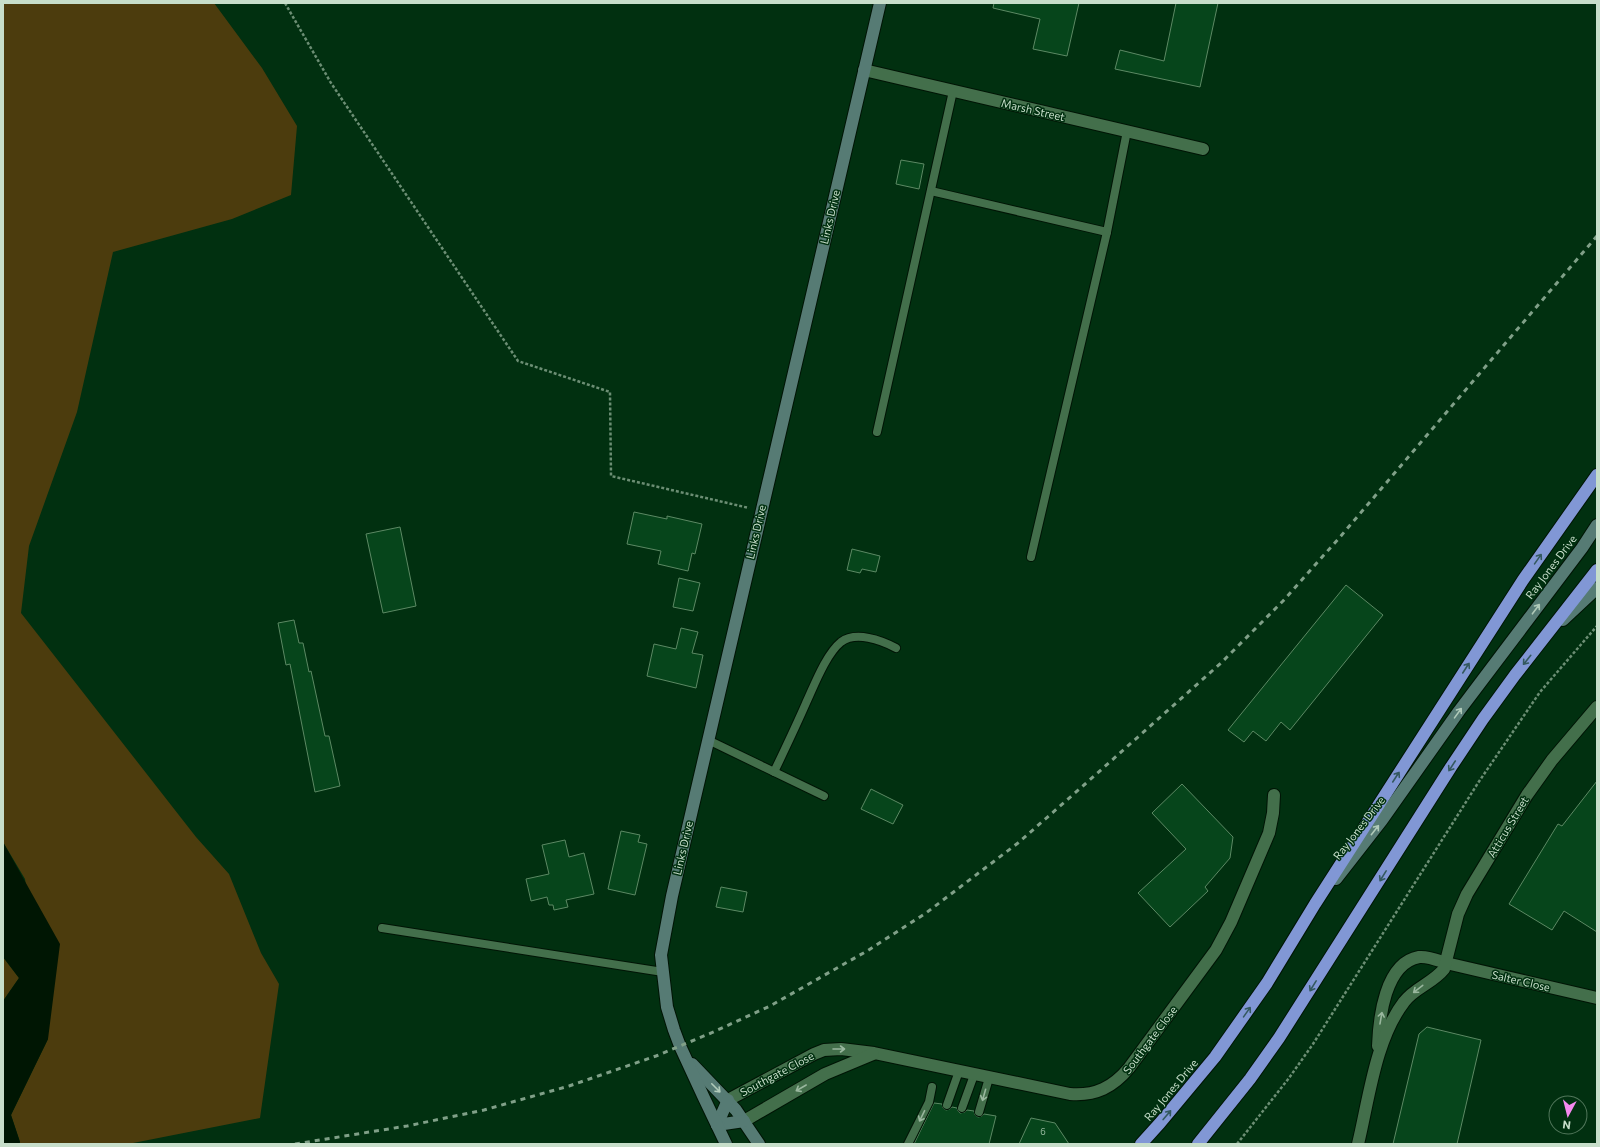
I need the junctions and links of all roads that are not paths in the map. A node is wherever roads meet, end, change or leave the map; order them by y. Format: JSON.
{"nodes":[{"id":1,"x":880,"y":3,"type":"edge"},
{"id":2,"x":864,"y":70,"type":"junction"},
{"id":3,"x":953,"y":91,"type":"junction"},
{"id":4,"x":1127,"y":131,"type":"junction"},
{"id":5,"x":1203,"y":149,"type":"dead end"},
{"id":6,"x":931,"y":191,"type":"junction"},
{"id":7,"x":1107,"y":232,"type":"junction"},
{"id":8,"x":877,"y":432,"type":"dead end"},
{"id":9,"x":1597,"y":475,"type":"edge"},
{"id":10,"x":1597,"y":525,"type":"edge"},
{"id":11,"x":1031,"y":557,"type":"dead end"},
{"id":12,"x":1597,"y":570,"type":"edge"},
{"id":13,"x":1597,"y":588,"type":"edge"},
{"id":14,"x":1552,"y":630,"type":"junction"},
{"id":15,"x":896,"y":648,"type":"dead end"},
{"id":16,"x":1597,"y":707,"type":"edge"},
{"id":17,"x":708,"y":740,"type":"junction"},
{"id":18,"x":774,"y":772,"type":"junction"},
{"id":19,"x":1274,"y":795,"type":"dead end"},
{"id":20,"x":824,"y":796,"type":"dead end"},
{"id":21,"x":1315,"y":904,"type":"junction"},
{"id":22,"x":382,"y":928,"type":"dead end"},
{"id":23,"x":1446,"y":963,"type":"junction"},
{"id":24,"x":663,"y":972,"type":"junction"},
{"id":25,"x":1597,"y":998,"type":"edge"},
{"id":26,"x":874,"y":1053,"type":"junction"},
{"id":27,"x":1378,"y":1057,"type":"junction"},
{"id":28,"x":688,"y":1061,"type":"junction"},
{"id":29,"x":959,"y":1071,"type":"junction"},
{"id":30,"x":974,"y":1075,"type":"junction"},
{"id":31,"x":989,"y":1078,"type":"junction"},
{"id":32,"x":932,"y":1087,"type":"dead end"},
{"id":33,"x":728,"y":1100,"type":"junction"},
{"id":34,"x":947,"y":1105,"type":"dead end"},
{"id":35,"x":962,"y":1108,"type":"dead end"},
{"id":36,"x":979,"y":1112,"type":"dead end"},
{"id":37,"x":744,"y":1120,"type":"junction"},
{"id":38,"x":717,"y":1125,"type":"junction"},
{"id":39,"x":726,"y":1144,"type":"edge"},
{"id":40,"x":759,"y":1144,"type":"edge"},
{"id":41,"x":908,"y":1144,"type":"edge"},
{"id":42,"x":1141,"y":1144,"type":"edge"},
{"id":43,"x":1198,"y":1144,"type":"edge"},
{"id":44,"x":1358,"y":1144,"type":"edge"}],
"edges":[{"from":1,"to":2,"type":"street","name":"Links Drive"},
{"from":2,"to":3,"type":"street","name":"Marsh Street"},
{"from":2,"to":17,"type":"street","name":"Links Drive"},
{"from":3,"to":4,"type":"street","name":"Marsh Street"},
{"from":3,"to":6,"type":"lane"},
{"from":4,"to":5,"type":"street","name":"Marsh Street"},
{"from":4,"to":7,"type":"lane"},
{"from":6,"to":7,"type":"lane"},
{"from":6,"to":8,"type":"lane"},
{"from":7,"to":11,"type":"lane"},
{"from":21,"to":9,"type":"highway","one_way":true},
{"from":21,"to":10,"type":"street","name":"Ray Jones Drive","one_way":true},
{"from":12,"to":14,"type":"highway"},
{"from":13,"to":14,"type":"street"},
{"from":14,"to":43,"type":"highway","one_way":true},
{"from":15,"to":18,"type":"lane"},
{"from":16,"to":23,"type":"street","name":"Atticus Street"},
{"from":17,"to":18,"type":"lane"},
{"from":17,"to":24,"type":"street","name":"Links Drive"},
{"from":18,"to":20,"type":"lane"},
{"from":19,"to":31,"type":"street","name":"Southgate Close"},
{"from":42,"to":21,"type":"highway","name":"Ray Jones Drive","one_way":true},
{"from":22,"to":24,"type":"lane"},
{"from":23,"to":25,"type":"street","name":"Salter Close"},
{"from":23,"to":27,"type":"street","name":"Salter Close","one_way":true},
{"from":27,"to":23,"type":"street","name":"Salter Close","one_way":true},
{"from":24,"to":28,"type":"street","name":"Links Drive"},
{"from":26,"to":29,"type":"street","name":"Southgate Close"},
{"from":33,"to":26,"type":"street","name":"Southgate Close","one_way":true},
{"from":26,"to":37,"type":"street","name":"Southgate Close","one_way":true},
{"from":27,"to":44,"type":"street","name":"Salter Close"},
{"from":28,"to":33,"type":"street","name":"Links Drive","one_way":true},
{"from":28,"to":38,"type":"street","name":"Links Drive"},
{"from":29,"to":30,"type":"street","name":"Southgate Close"},
{"from":29,"to":34,"type":"lane"},
{"from":30,"to":31,"type":"street","name":"Southgate Close"},
{"from":30,"to":35,"type":"lane"},
{"from":31,"to":36,"type":"lane","one_way":true},
{"from":32,"to":41,"type":"lane","one_way":true},
{"from":33,"to":37,"type":"street","name":"Links Drive"},
{"from":33,"to":38,"type":"street"},
{"from":37,"to":38,"type":"street"},
{"from":37,"to":40,"type":"street","name":"Links Drive"},
{"from":38,"to":39,"type":"street","name":"Links Drive"}]}
